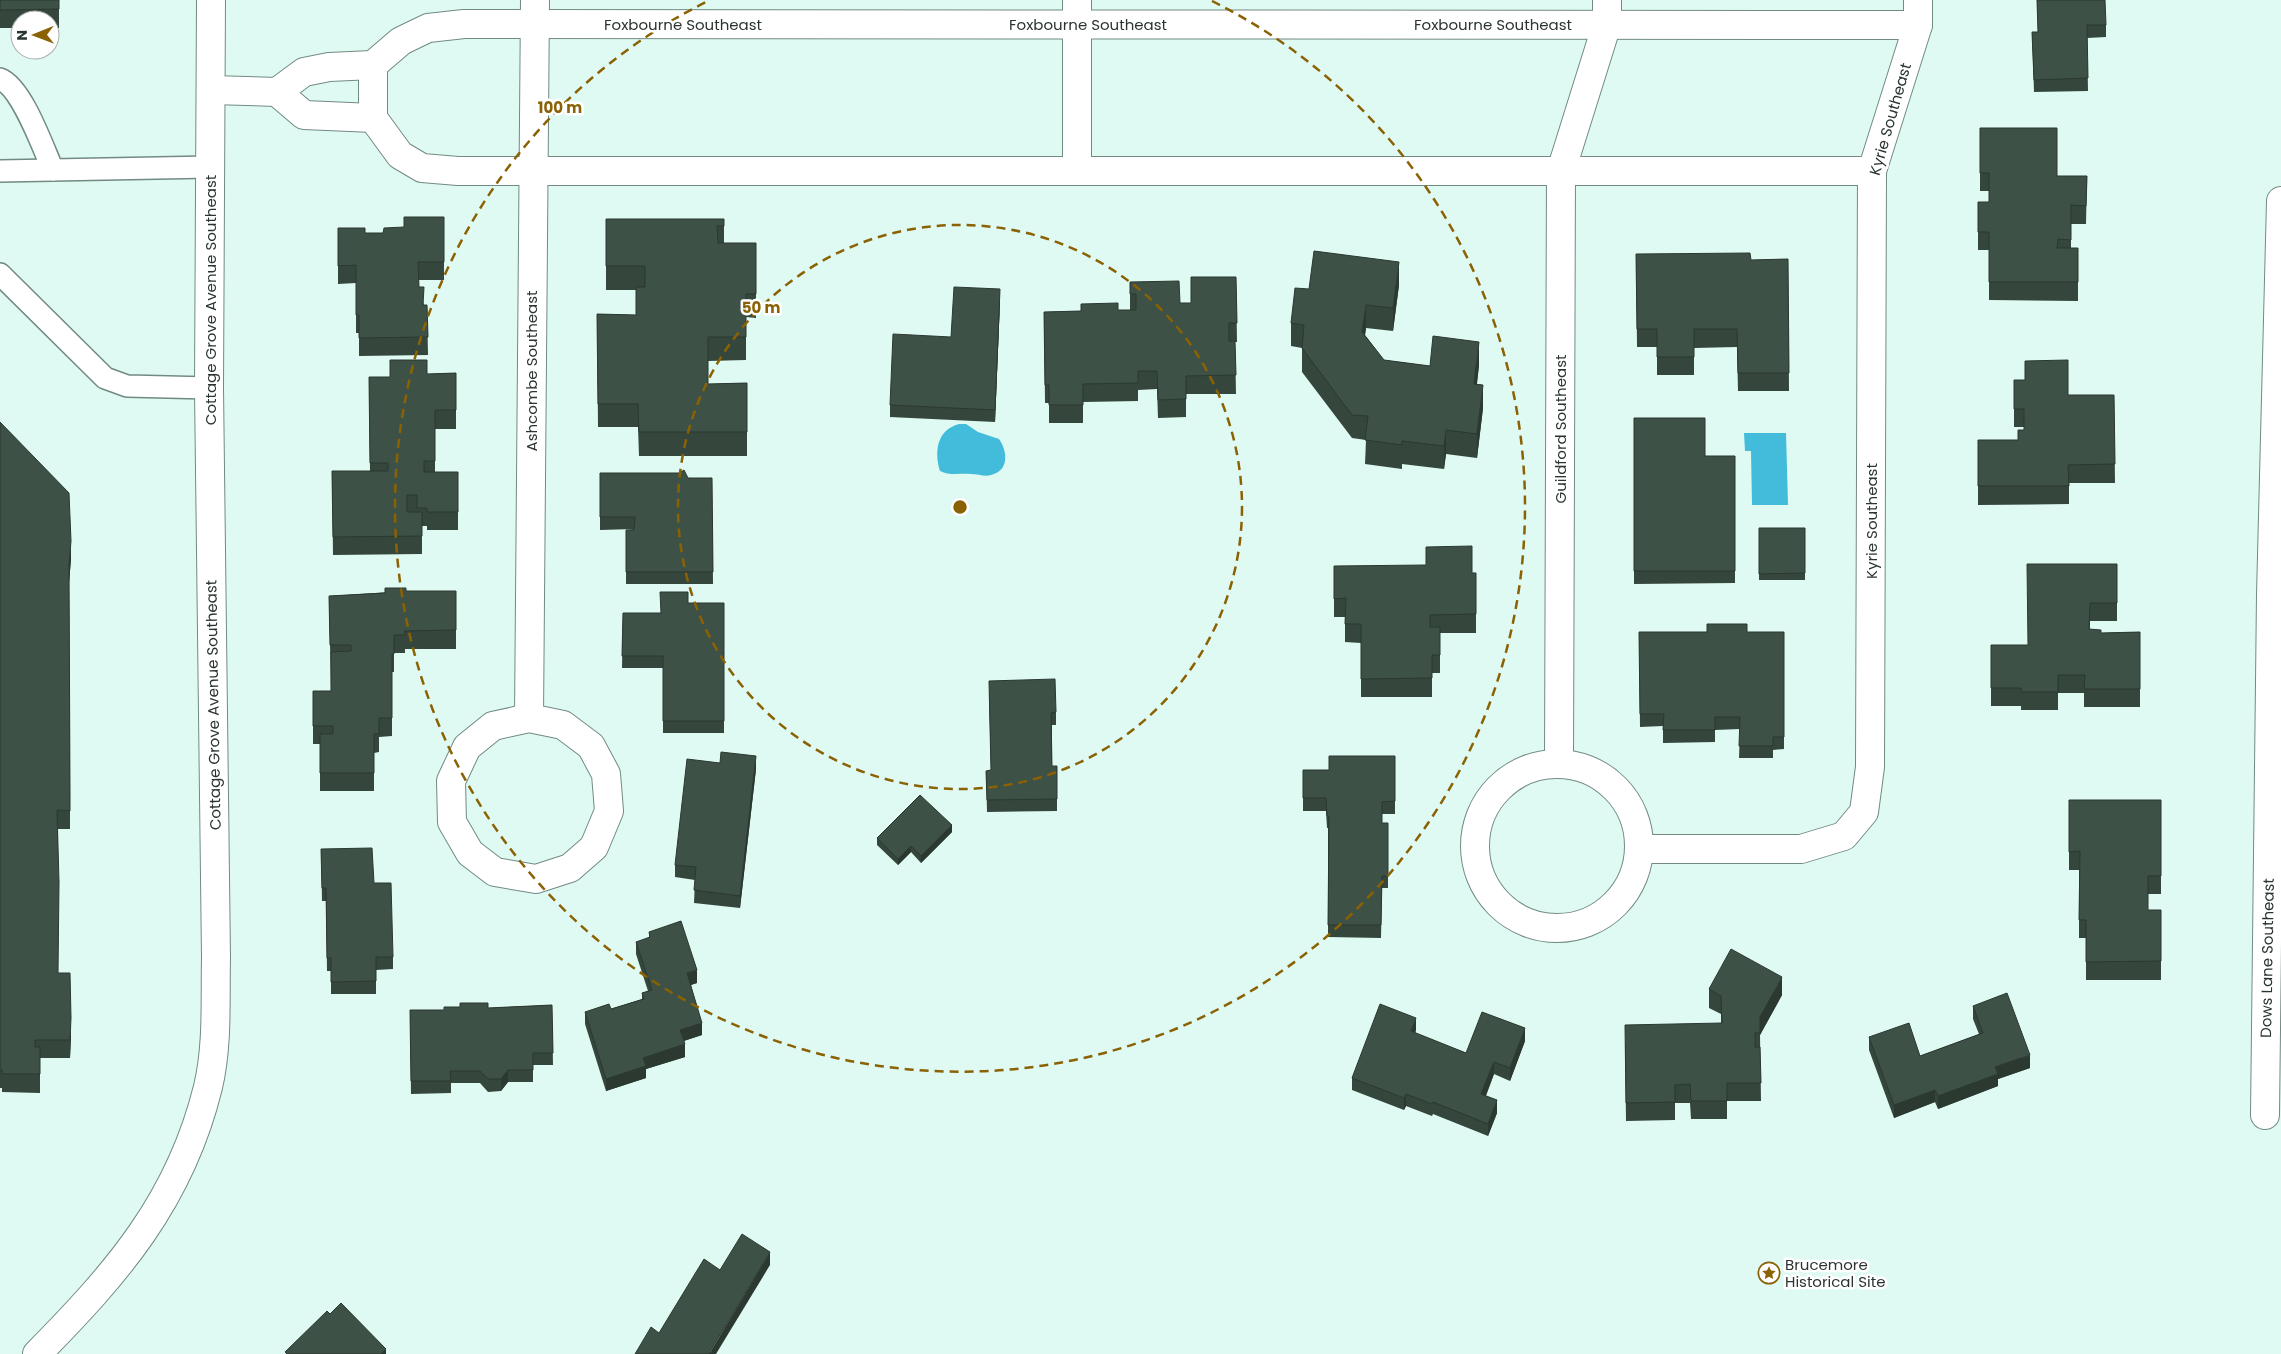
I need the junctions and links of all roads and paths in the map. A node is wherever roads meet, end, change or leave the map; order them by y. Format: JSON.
{"nodes":[{"id":1,"x":211,"y":0,"type":"edge"},
{"id":2,"x":534,"y":12,"type":"edge"},
{"id":3,"x":1077,"y":12,"type":"edge"},
{"id":4,"x":1607,"y":12,"type":"edge"},
{"id":5,"x":1918,"y":12,"type":"edge"},
{"id":6,"x":373,"y":65,"type":"junction"},
{"id":7,"x":0,"y":79,"type":"edge"},
{"id":8,"x":211,"y":90,"type":"junction"},
{"id":9,"x":278,"y":92,"type":"junction"},
{"id":10,"x":373,"y":118,"type":"junction"},
{"id":11,"x":210,"y":167,"type":"junction"},
{"id":12,"x":53,"y":170,"type":"junction"},
{"id":13,"x":0,"y":171,"type":"edge"},
{"id":14,"x":532,"y":171,"type":"junction"},
{"id":15,"x":1077,"y":171,"type":"junction"},
{"id":16,"x":1561,"y":171,"type":"junction"},
{"id":17,"x":1872,"y":171,"type":"junction"},
{"id":18,"x":2281,"y":201,"type":"edge"},
{"id":19,"x":0,"y":274,"type":"edge"},
{"id":20,"x":209,"y":388,"type":"junction"},
{"id":21,"x":2278,"y":432,"type":"edge"},
{"id":22,"x":2276,"y":658,"type":"edge"},
{"id":23,"x":529,"y":718,"type":"junction"},
{"id":24,"x":1560,"y":762,"type":"junction"},
{"id":25,"x":1640,"y":849,"type":"junction"},
{"id":26,"x":2265,"y":1115,"type":"dead end"},
{"id":27,"x":41,"y":1352,"type":"edge"}],
"edges":[{"from":1,"to":8,"type":"street","name":"Cottage Grove Avenue Southeast"},
{"from":2,"to":3,"type":"street","name":"Foxbourne Southeast"},
{"from":2,"to":6,"type":"street","name":"Foxbourne Southeast"},
{"from":2,"to":14,"type":"street","name":"Ashcombe Southeast"},
{"from":3,"to":4,"type":"street","name":"Foxbourne Southeast"},
{"from":3,"to":15,"type":"street"},
{"from":4,"to":5,"type":"street","name":"Foxbourne Southeast"},
{"from":4,"to":16,"type":"street","name":"Guildford Southeast"},
{"from":5,"to":17,"type":"street","name":"Kyrie Southeast"},
{"from":6,"to":9,"type":"street"},
{"from":6,"to":10,"type":"street"},
{"from":7,"to":12,"type":"lane"},
{"from":8,"to":9,"type":"street"},
{"from":8,"to":11,"type":"street","name":"Cottage Grove Avenue Southeast"},
{"from":9,"to":10,"type":"street"},
{"from":10,"to":14,"type":"street"},
{"from":11,"to":12,"type":"lane"},
{"from":11,"to":20,"type":"street","name":"Cottage Grove Avenue Southeast"},
{"from":12,"to":13,"type":"lane"},
{"from":14,"to":15,"type":"street"},
{"from":14,"to":23,"type":"street","name":"Ashcombe Southeast"},
{"from":15,"to":16,"type":"street"},
{"from":16,"to":17,"type":"street"},
{"from":16,"to":24,"type":"street","name":"Guildford Southeast"},
{"from":17,"to":25,"type":"street","name":"Kyrie Southeast"},
{"from":18,"to":21,"type":"street","name":"Dows Lane Southeast"},
{"from":19,"to":20,"type":"lane"},
{"from":20,"to":27,"type":"street","name":"Cottage Grove Avenue Southeast"},
{"from":21,"to":22,"type":"street","name":"Dows Lane Southeast"},
{"from":22,"to":26,"type":"street","name":"Dows Lane Southeast"},
{"from":23,"to":23,"type":"street"},
{"from":24,"to":25,"type":"street"},
{"from":24,"to":25,"type":"street"}]}
